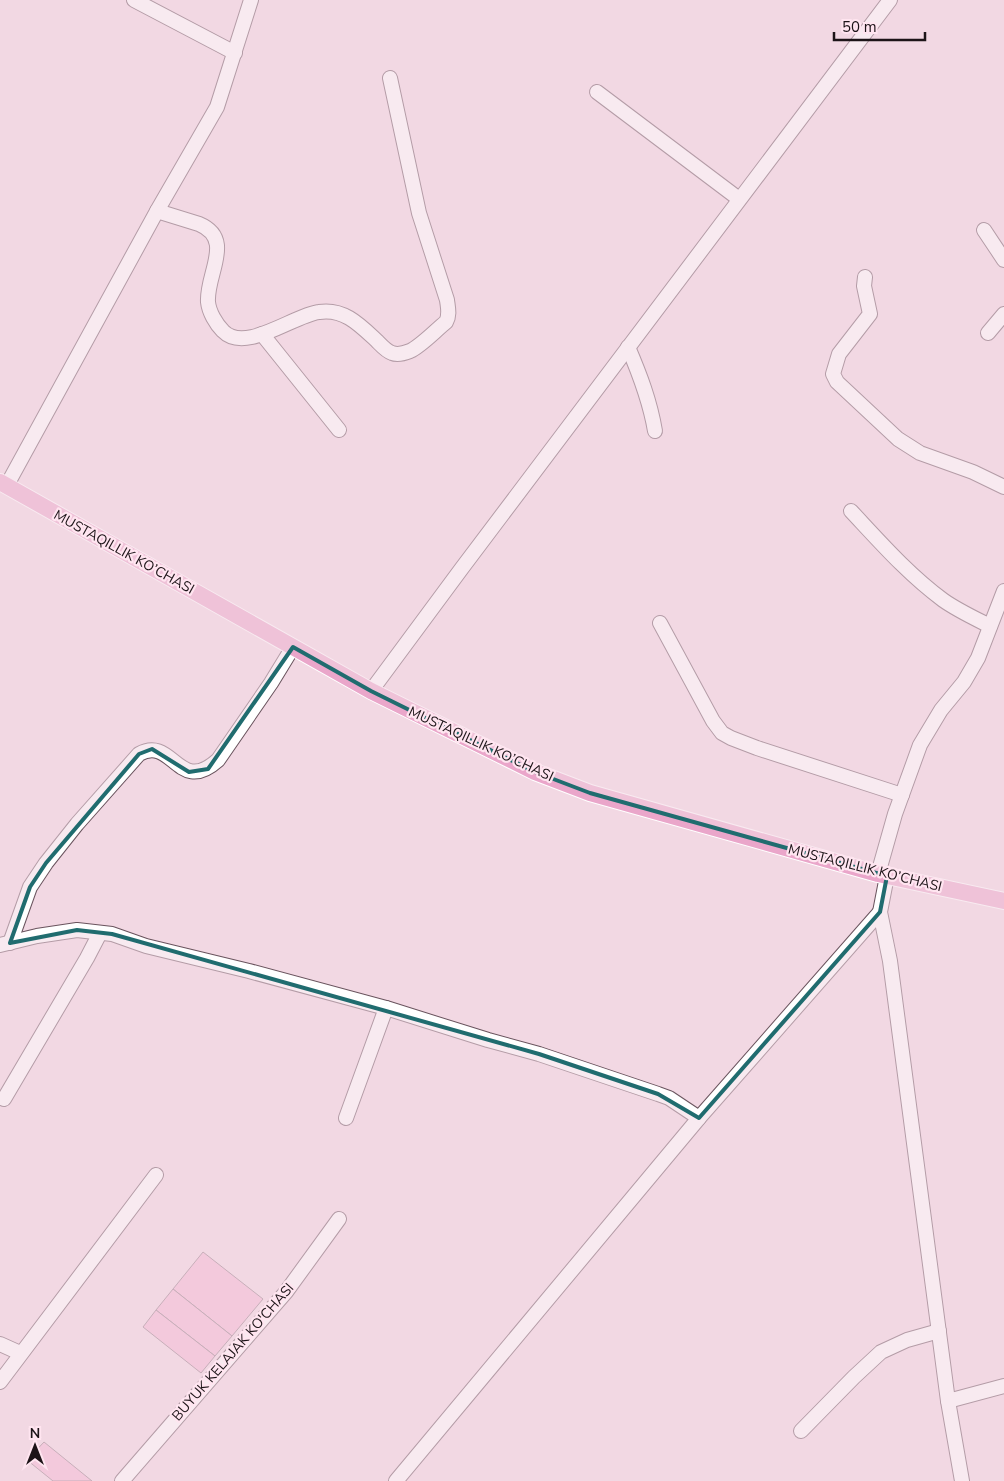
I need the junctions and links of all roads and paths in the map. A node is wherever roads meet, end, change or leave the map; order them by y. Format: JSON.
{"nodes":[{"id":1,"x":134,"y":0,"type":"edge"},
{"id":2,"x":251,"y":0,"type":"edge"},
{"id":3,"x":890,"y":0,"type":"edge"},
{"id":4,"x":235,"y":53,"type":"junction"},
{"id":5,"x":390,"y":78,"type":"dead end"},
{"id":6,"x":597,"y":92,"type":"dead end"},
{"id":7,"x":739,"y":200,"type":"junction"},
{"id":8,"x":157,"y":211,"type":"junction"},
{"id":9,"x":984,"y":230,"type":"dead end"},
{"id":10,"x":1004,"y":260,"type":"edge"},
{"id":11,"x":865,"y":277,"type":"dead end"},
{"id":12,"x":1004,"y":314,"type":"edge"},
{"id":13,"x":988,"y":333,"type":"dead end"},
{"id":14,"x":262,"y":334,"type":"junction"},
{"id":15,"x":628,"y":347,"type":"junction"},
{"id":16,"x":339,"y":430,"type":"dead end"},
{"id":17,"x":655,"y":431,"type":"dead end"},
{"id":18,"x":3,"y":483,"type":"edge"},
{"id":19,"x":1004,"y":488,"type":"edge"},
{"id":20,"x":851,"y":510,"type":"dead end"},
{"id":21,"x":1004,"y":591,"type":"edge"},
{"id":22,"x":660,"y":623,"type":"dead end"},
{"id":23,"x":990,"y":626,"type":"junction"},
{"id":24,"x":293,"y":647,"type":"junction"},
{"id":25,"x":371,"y":691,"type":"junction"},
{"id":26,"x":902,"y":795,"type":"junction"},
{"id":27,"x":882,"y":875,"type":"junction"},
{"id":28,"x":1004,"y":901,"type":"edge"},
{"id":29,"x":880,"y":912,"type":"junction"},
{"id":30,"x":100,"y":933,"type":"junction"},
{"id":31,"x":5,"y":944,"type":"edge"},
{"id":32,"x":386,"y":1008,"type":"junction"},
{"id":33,"x":4,"y":1099,"type":"dead end"},
{"id":34,"x":346,"y":1118,"type":"dead end"},
{"id":35,"x":699,"y":1118,"type":"junction"},
{"id":36,"x":156,"y":1175,"type":"dead end"},
{"id":37,"x":339,"y":1219,"type":"dead end"},
{"id":38,"x":939,"y":1331,"type":"junction"},
{"id":39,"x":0,"y":1344,"type":"edge"},
{"id":40,"x":20,"y":1353,"type":"junction"},
{"id":41,"x":0,"y":1382,"type":"edge"},
{"id":42,"x":1004,"y":1386,"type":"edge"},
{"id":43,"x":948,"y":1401,"type":"junction"},
{"id":44,"x":801,"y":1431,"type":"dead end"},
{"id":45,"x":122,"y":1481,"type":"edge"},
{"id":46,"x":396,"y":1481,"type":"edge"},
{"id":47,"x":962,"y":1481,"type":"edge"}],
"edges":[{"from":1,"to":4,"type":"street"},
{"from":2,"to":4,"type":"street"},
{"from":3,"to":7,"type":"street"},
{"from":4,"to":8,"type":"street"},
{"from":5,"to":14,"type":"street"},
{"from":6,"to":7,"type":"street"},
{"from":7,"to":15,"type":"street"},
{"from":8,"to":14,"type":"street"},
{"from":8,"to":18,"type":"street"},
{"from":9,"to":10,"type":"street"},
{"from":11,"to":19,"type":"street"},
{"from":12,"to":13,"type":"street"},
{"from":14,"to":16,"type":"street"},
{"from":15,"to":17,"type":"street"},
{"from":15,"to":25,"type":"street"},
{"from":18,"to":24,"type":"main road","name":"MUSTAQILLIK KO’CHASI"},
{"from":20,"to":23,"type":"street"},
{"from":21,"to":23,"type":"street"},
{"from":22,"to":26,"type":"street"},
{"from":23,"to":26,"type":"street"},
{"from":24,"to":25,"type":"main road","name":"MUSTAQILLIK KO’CHASI"},
{"from":24,"to":31,"type":"street"},
{"from":25,"to":27,"type":"main road","name":"MUSTAQILLIK KO’CHASI"},
{"from":26,"to":27,"type":"street"},
{"from":27,"to":28,"type":"main road","name":"MUSTAQILLIK KO’CHASI"},
{"from":27,"to":29,"type":"street"},
{"from":29,"to":35,"type":"street"},
{"from":29,"to":38,"type":"street"},
{"from":30,"to":31,"type":"street"},
{"from":30,"to":32,"type":"street"},
{"from":30,"to":33,"type":"street"},
{"from":32,"to":34,"type":"street"},
{"from":32,"to":35,"type":"street"},
{"from":35,"to":46,"type":"street"},
{"from":36,"to":40,"type":"street"},
{"from":37,"to":45,"type":"street","name":"BUYUK KELAJAK KO'CHASI"},
{"from":38,"to":43,"type":"street"},
{"from":38,"to":44,"type":"street"},
{"from":39,"to":40,"type":"street"},
{"from":40,"to":41,"type":"street"},
{"from":42,"to":43,"type":"street"},
{"from":43,"to":47,"type":"street"}]}
